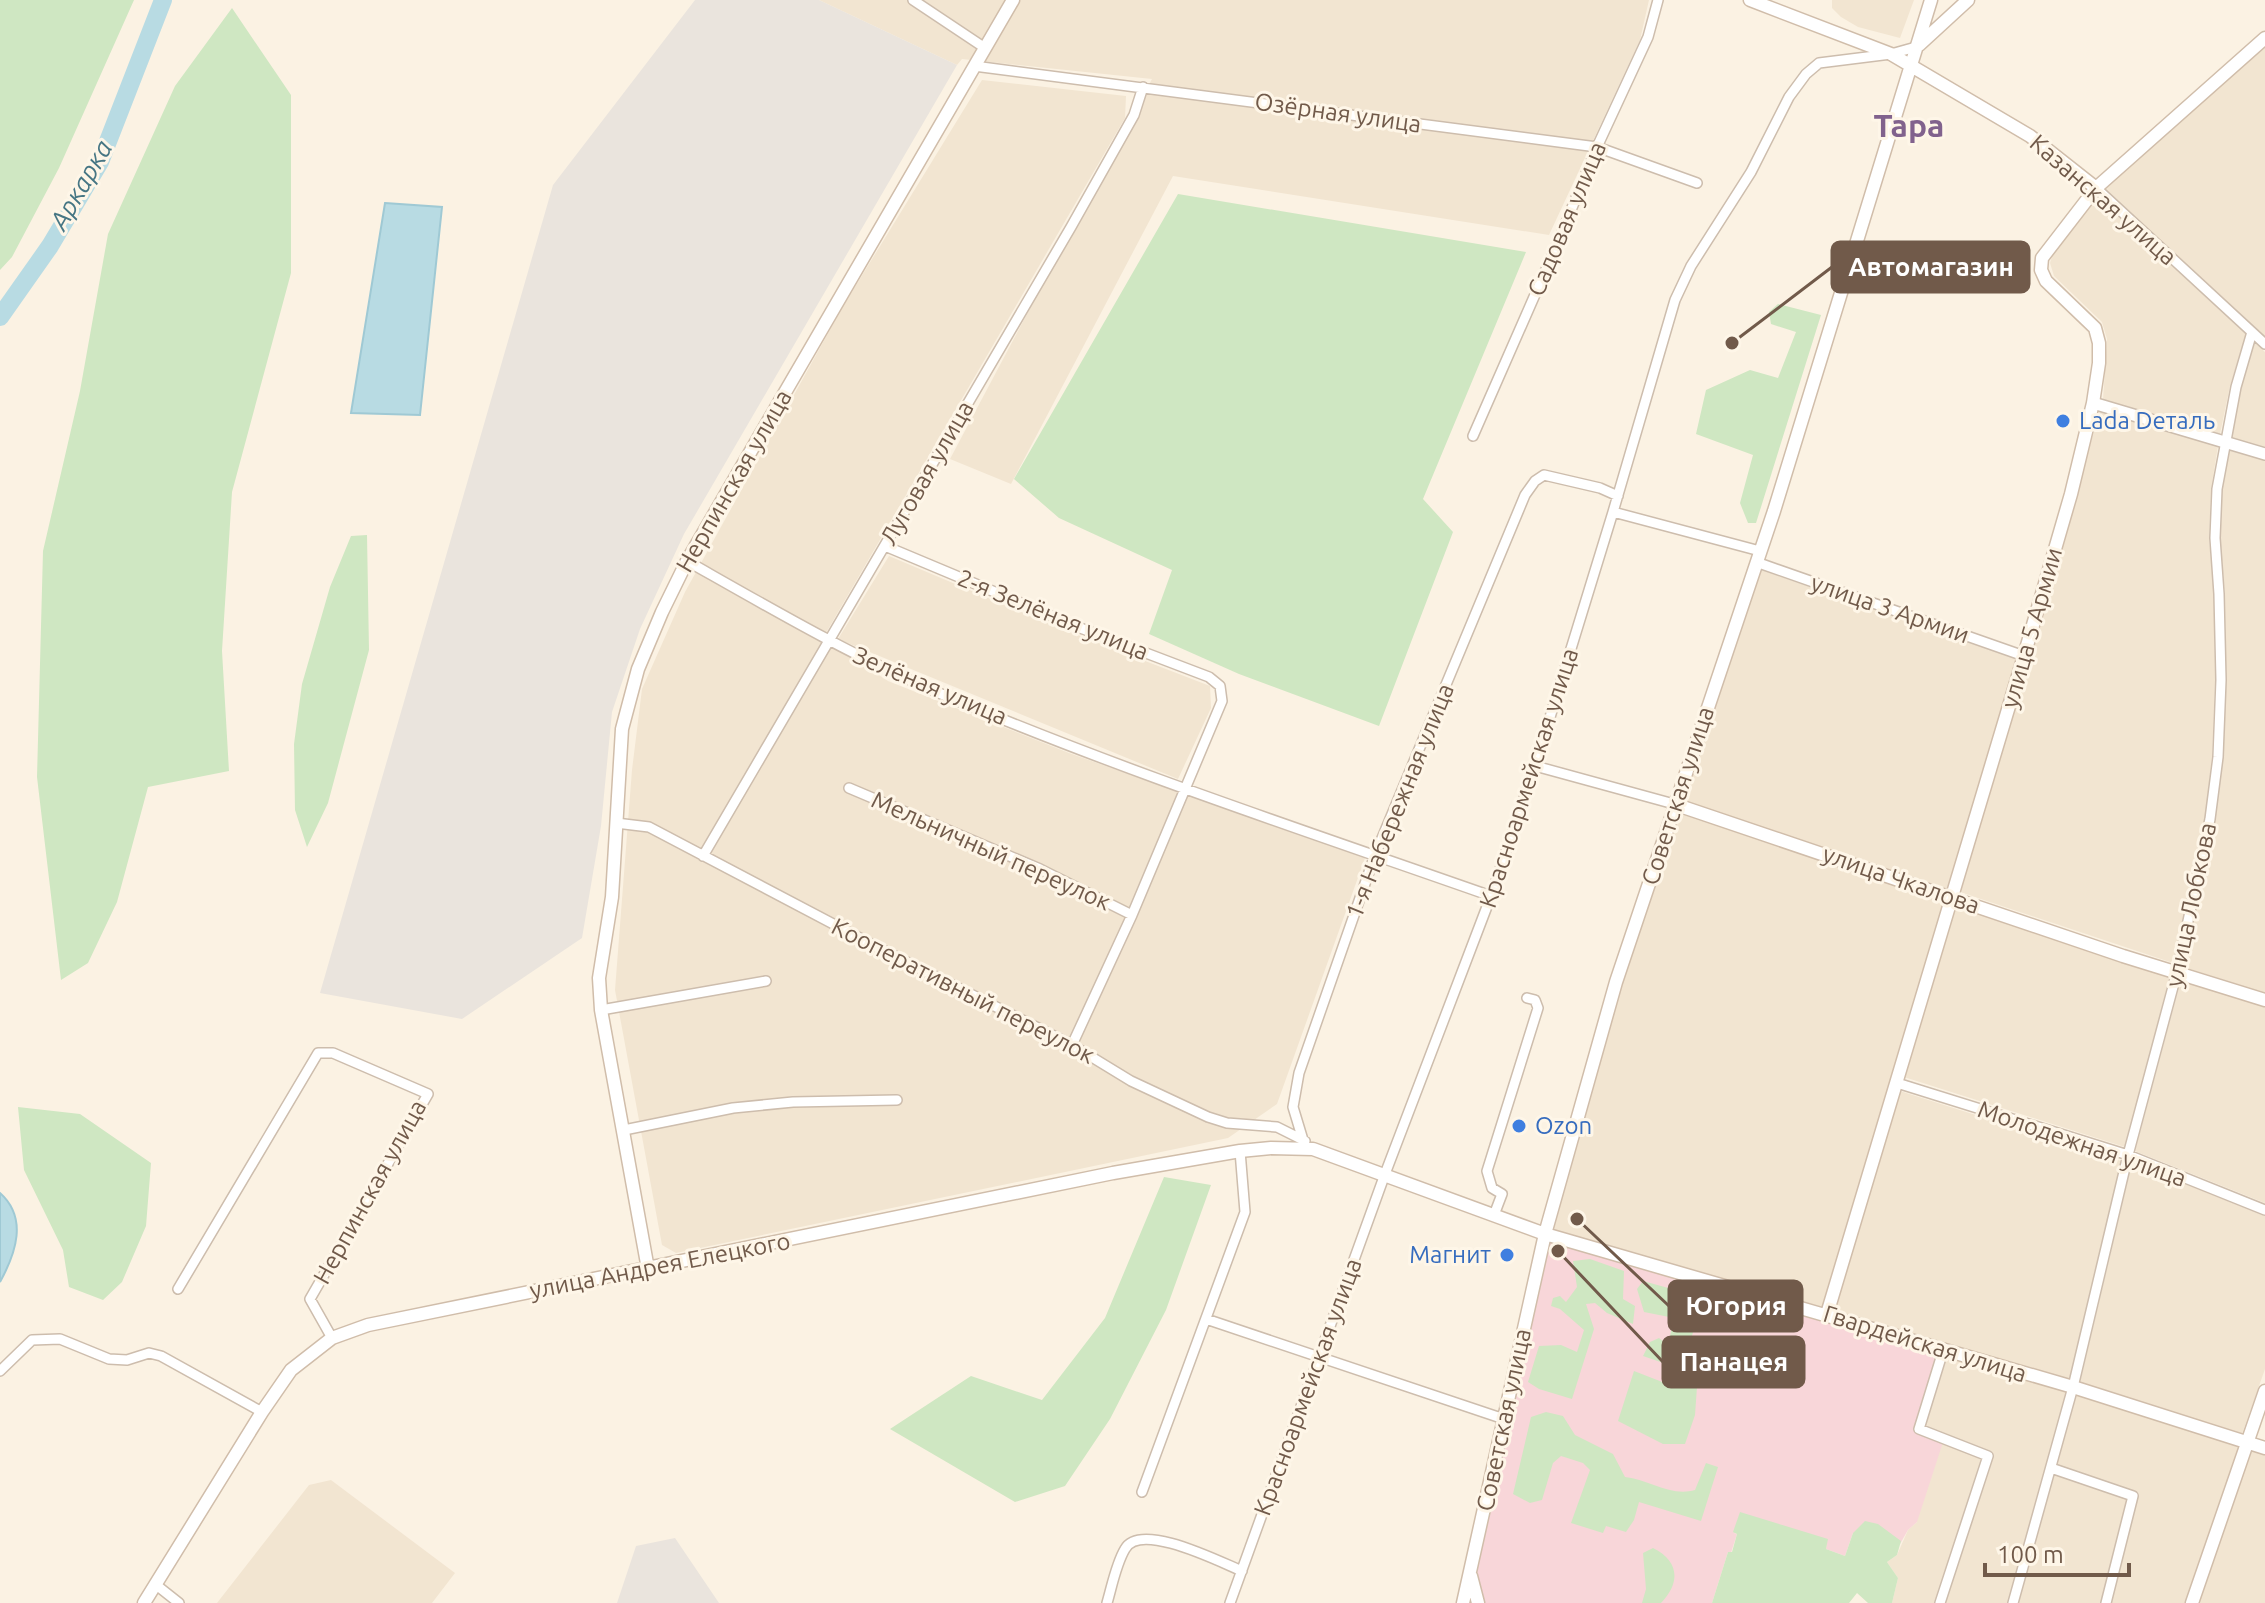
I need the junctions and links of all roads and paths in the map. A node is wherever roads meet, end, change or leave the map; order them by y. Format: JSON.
{"nodes":[{"id":1,"x":913,"y":0,"type":"edge"},
{"id":2,"x":1013,"y":0,"type":"edge"},
{"id":3,"x":1658,"y":0,"type":"edge"},
{"id":4,"x":1750,"y":0,"type":"edge"},
{"id":5,"x":1931,"y":0,"type":"edge"},
{"id":6,"x":1968,"y":0,"type":"edge"},
{"id":7,"x":2265,"y":38,"type":"edge"},
{"id":8,"x":1916,"y":47,"type":"junction"},
{"id":9,"x":985,"y":48,"type":"junction"},
{"id":10,"x":1891,"y":54,"type":"junction"},
{"id":11,"x":974,"y":66,"type":"junction"},
{"id":12,"x":1910,"y":67,"type":"junction"},
{"id":13,"x":1143,"y":87,"type":"junction"},
{"id":14,"x":1597,"y":147,"type":"junction"},
{"id":15,"x":1697,"y":183,"type":"dead end"},
{"id":16,"x":2096,"y":188,"type":"junction"},
{"id":17,"x":2252,"y":332,"type":"junction"},
{"id":18,"x":2265,"y":344,"type":"edge"},
{"id":19,"x":2093,"y":403,"type":"junction"},
{"id":20,"x":1473,"y":436,"type":"dead end"},
{"id":21,"x":2225,"y":442,"type":"junction"},
{"id":22,"x":2265,"y":454,"type":"edge"},
{"id":23,"x":1618,"y":496,"type":"junction"},
{"id":24,"x":1613,"y":512,"type":"junction"},
{"id":25,"x":885,"y":546,"type":"junction"},
{"id":26,"x":1758,"y":557,"type":"junction"},
{"id":27,"x":687,"y":561,"type":"junction"},
{"id":28,"x":828,"y":641,"type":"junction"},
{"id":29,"x":2024,"y":656,"type":"junction"},
{"id":30,"x":1535,"y":766,"type":"junction"},
{"id":31,"x":849,"y":788,"type":"dead end"},
{"id":32,"x":1183,"y":789,"type":"junction"},
{"id":33,"x":1674,"y":804,"type":"junction"},
{"id":34,"x":616,"y":823,"type":"junction"},
{"id":35,"x":1375,"y":855,"type":"junction"},
{"id":36,"x":703,"y":856,"type":"junction"},
{"id":37,"x":1491,"y":896,"type":"junction"},
{"id":38,"x":1953,"y":897,"type":"junction"},
{"id":39,"x":1132,"y":915,"type":"junction"},
{"id":40,"x":2177,"y":972,"type":"junction"},
{"id":41,"x":766,"y":981,"type":"dead end"},
{"id":42,"x":1527,"y":998,"type":"dead end"},
{"id":43,"x":2265,"y":1000,"type":"edge"},
{"id":44,"x":601,"y":1010,"type":"junction"},
{"id":45,"x":1072,"y":1045,"type":"junction"},
{"id":46,"x":1897,"y":1083,"type":"junction"},
{"id":47,"x":897,"y":1100,"type":"dead end"},
{"id":48,"x":624,"y":1130,"type":"junction"},
{"id":49,"x":1308,"y":1144,"type":"junction"},
{"id":50,"x":1240,"y":1151,"type":"junction"},
{"id":51,"x":2128,"y":1155,"type":"junction"},
{"id":52,"x":1385,"y":1174,"type":"junction"},
{"id":53,"x":2265,"y":1210,"type":"edge"},
{"id":54,"x":1494,"y":1215,"type":"junction"},
{"id":55,"x":1545,"y":1234,"type":"junction"},
{"id":56,"x":648,"y":1269,"type":"junction"},
{"id":57,"x":178,"y":1289,"type":"dead end"},
{"id":58,"x":1827,"y":1314,"type":"junction"},
{"id":59,"x":1206,"y":1319,"type":"junction"},
{"id":60,"x":332,"y":1338,"type":"junction"},
{"id":61,"x":1943,"y":1351,"type":"junction"},
{"id":62,"x":1319,"y":1358,"type":"junction"},
{"id":63,"x":0,"y":1371,"type":"edge"},
{"id":64,"x":2073,"y":1387,"type":"junction"},
{"id":65,"x":2265,"y":1391,"type":"edge"},
{"id":66,"x":262,"y":1412,"type":"junction"},
{"id":67,"x":1504,"y":1419,"type":"junction"},
{"id":68,"x":2247,"y":1442,"type":"junction"},
{"id":69,"x":2265,"y":1448,"type":"edge"},
{"id":70,"x":2051,"y":1468,"type":"junction"},
{"id":71,"x":1142,"y":1492,"type":"dead end"},
{"id":72,"x":1242,"y":1571,"type":"junction"},
{"id":73,"x":1470,"y":1573,"type":"junction"},
{"id":74,"x":155,"y":1584,"type":"junction"},
{"id":75,"x":144,"y":1603,"type":"edge"},
{"id":76,"x":179,"y":1603,"type":"edge"},
{"id":77,"x":1107,"y":1603,"type":"edge"},
{"id":78,"x":1230,"y":1603,"type":"edge"},
{"id":79,"x":1463,"y":1603,"type":"edge"},
{"id":80,"x":1478,"y":1603,"type":"edge"},
{"id":81,"x":1940,"y":1603,"type":"edge"},
{"id":82,"x":2013,"y":1603,"type":"edge"},
{"id":83,"x":2106,"y":1603,"type":"edge"},
{"id":84,"x":2192,"y":1603,"type":"edge"}],
"edges":[{"from":1,"to":9,"type":"street"},
{"from":2,"to":9,"type":"main road","name":"Нерпинская улица"},
{"from":3,"to":14,"type":"street","name":"Садовая улица"},
{"from":4,"to":10,"type":"main road","name":"Казанская улица"},
{"from":5,"to":8,"type":"main road","name":"Советская улица"},
{"from":6,"to":8,"type":"main road"},
{"from":7,"to":16,"type":"main road","name":"улица 5 Армии"},
{"from":8,"to":10,"type":"street","name":"Красноармейская улица"},
{"from":8,"to":12,"type":"main road","name":"Советская улица"},
{"from":9,"to":11,"type":"main road","name":"Нерпинская улица"},
{"from":10,"to":12,"type":"main road","name":"Казанская улица"},
{"from":10,"to":23,"type":"street","name":"Красноармейская улица"},
{"from":11,"to":13,"type":"street","name":"Озёрная улица"},
{"from":11,"to":27,"type":"main road","name":"Нерпинская улица"},
{"from":12,"to":16,"type":"main road","name":"Казанская улица"},
{"from":12,"to":26,"type":"main road","name":"Советская улица"},
{"from":13,"to":14,"type":"street","name":"Озёрная улица"},
{"from":13,"to":25,"type":"street","name":"Луговая улица"},
{"from":14,"to":15,"type":"street","name":"Озёрная улица"},
{"from":14,"to":20,"type":"street","name":"Садовая улица"},
{"from":16,"to":17,"type":"street","name":"Казанская улица"},
{"from":16,"to":19,"type":"main road","name":"улица 5 Армии"},
{"from":17,"to":18,"type":"street","name":"Казанская улица"},
{"from":17,"to":21,"type":"street","name":"улица Лобкова"},
{"from":19,"to":21,"type":"street"},
{"from":19,"to":29,"type":"main road","name":"улица 5 Армии"},
{"from":21,"to":22,"type":"street"},
{"from":21,"to":40,"type":"street","name":"улица Лобкова"},
{"from":23,"to":24,"type":"street","name":"Красноармейская улица"},
{"from":23,"to":35,"type":"street","name":"1-я Набережная улица"},
{"from":24,"to":26,"type":"street","name":"улица 3 Армии"},
{"from":24,"to":30,"type":"street","name":"Красноармейская улица"},
{"from":25,"to":28,"type":"street","name":"Луговая улица"},
{"from":25,"to":32,"type":"street","name":"2-я Зелёная улица"},
{"from":26,"to":29,"type":"street","name":"улица 3 Армии"},
{"from":26,"to":33,"type":"main road","name":"Советская улица"},
{"from":27,"to":28,"type":"street","name":"Зелёная улица"},
{"from":27,"to":34,"type":"main road","name":"Нерпинская улица"},
{"from":28,"to":32,"type":"street","name":"Зелёная улица"},
{"from":28,"to":36,"type":"street","name":"Луговая улица"},
{"from":29,"to":38,"type":"main road","name":"улица 5 Армии"},
{"from":30,"to":33,"type":"street","name":"улица Чкалова"},
{"from":30,"to":37,"type":"street","name":"Красноармейская улица"},
{"from":31,"to":39,"type":"street","name":"Мельничный переулок"},
{"from":32,"to":35,"type":"street","name":"Зелёная улица"},
{"from":32,"to":39,"type":"street"},
{"from":33,"to":38,"type":"main road","name":"улица Чкалова"},
{"from":33,"to":55,"type":"main road","name":"Советская улица"},
{"from":34,"to":36,"type":"street","name":"Кооперативный переулок"},
{"from":34,"to":44,"type":"main road","name":"Нерпинская улица"},
{"from":35,"to":37,"type":"street","name":"Зелёная улица"},
{"from":35,"to":49,"type":"street","name":"1-я Набережная улица"},
{"from":36,"to":45,"type":"street","name":"Кооперативный переулок"},
{"from":37,"to":52,"type":"street","name":"Красноармейская улица"},
{"from":38,"to":40,"type":"main road","name":"улица Чкалова"},
{"from":38,"to":46,"type":"main road","name":"улица 5 Армии"},
{"from":39,"to":45,"type":"street"},
{"from":40,"to":43,"type":"main road","name":"улица Чкалова"},
{"from":40,"to":51,"type":"street","name":"улица Лобкова"},
{"from":41,"to":44,"type":"street"},
{"from":42,"to":54,"type":"street"},
{"from":44,"to":48,"type":"main road","name":"Нерпинская улица"},
{"from":45,"to":49,"type":"street","name":"Кооперативный переулок"},
{"from":46,"to":51,"type":"street","name":"Молодежная улица"},
{"from":46,"to":58,"type":"main road","name":"улица 5 Армии"},
{"from":47,"to":48,"type":"street"},
{"from":48,"to":56,"type":"main road","name":"Нерпинская улица"},
{"from":49,"to":50,"type":"main road","name":"улица Андрея Елецкого"},
{"from":49,"to":52,"type":"main road","name":"Гвардейская улица"},
{"from":50,"to":56,"type":"main road","name":"улица Андрея Елецкого"},
{"from":50,"to":59,"type":"street"},
{"from":51,"to":53,"type":"street","name":"Молодежная улица"},
{"from":51,"to":64,"type":"street","name":"улица Лобкова"},
{"from":52,"to":54,"type":"main road","name":"Гвардейская улица"},
{"from":52,"to":62,"type":"street","name":"Красноармейская улица"},
{"from":54,"to":55,"type":"main road","name":"Гвардейская улица"},
{"from":55,"to":58,"type":"main road","name":"Гвардейская улица"},
{"from":55,"to":67,"type":"main road","name":"Советская улица"},
{"from":56,"to":60,"type":"main road","name":"улица Андрея Елецкого"},
{"from":57,"to":60,"type":"street","name":"Нерпинская улица"},
{"from":58,"to":61,"type":"main road","name":"Гвардейская улица"},
{"from":59,"to":62,"type":"street"},
{"from":59,"to":71,"type":"street"},
{"from":60,"to":66,"type":"main road","name":"улица Андрея Елецкого"},
{"from":61,"to":64,"type":"main road","name":"Гвардейская улица"},
{"from":61,"to":81,"type":"street"},
{"from":62,"to":67,"type":"street"},
{"from":62,"to":72,"type":"street","name":"Красноармейская улица"},
{"from":63,"to":66,"type":"street"},
{"from":64,"to":68,"type":"main road","name":"Гвардейская улица"},
{"from":64,"to":70,"type":"street","name":"улица Лобкова"},
{"from":65,"to":68,"type":"main road"},
{"from":66,"to":74,"type":"main road","name":"улица Андрея Елецкого"},
{"from":67,"to":73,"type":"main road","name":"Советская улица"},
{"from":68,"to":69,"type":"main road","name":"Гвардейская улица"},
{"from":68,"to":84,"type":"main road"},
{"from":70,"to":82,"type":"street","name":"улица Лобкова"},
{"from":70,"to":83,"type":"street"},
{"from":72,"to":77,"type":"street"},
{"from":72,"to":78,"type":"street","name":"Красноармейская улица"},
{"from":73,"to":79,"type":"main road","name":"Советская улица"},
{"from":73,"to":80,"type":"main road"},
{"from":74,"to":75,"type":"main road","name":"улица Андрея Елецкого"},
{"from":74,"to":76,"type":"street"}]}
